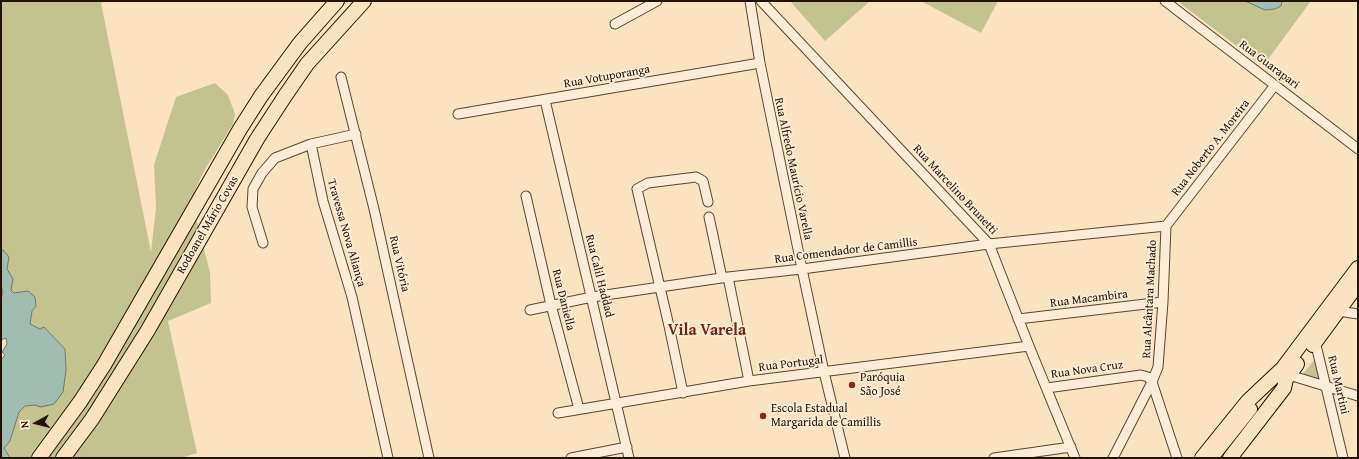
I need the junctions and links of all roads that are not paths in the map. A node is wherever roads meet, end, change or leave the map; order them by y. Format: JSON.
{"nodes":[{"id":1,"x":338,"y":1,"type":"edge"},
{"id":2,"x":364,"y":1,"type":"edge"},
{"id":3,"x":656,"y":1,"type":"edge"},
{"id":4,"x":750,"y":1,"type":"edge"},
{"id":5,"x":762,"y":1,"type":"edge"},
{"id":6,"x":1166,"y":1,"type":"edge"},
{"id":7,"x":615,"y":24,"type":"dead end"},
{"id":8,"x":760,"y":63,"type":"junction"},
{"id":9,"x":341,"y":77,"type":"dead end"},
{"id":10,"x":1275,"y":85,"type":"junction"},
{"id":11,"x":545,"y":100,"type":"junction"},
{"id":12,"x":458,"y":114,"type":"dead end"},
{"id":13,"x":356,"y":134,"type":"junction"},
{"id":14,"x":311,"y":144,"type":"junction"},
{"id":15,"x":1358,"y":149,"type":"edge"},
{"id":16,"x":526,"y":196,"type":"dead end"},
{"id":17,"x":708,"y":202,"type":"dead end"},
{"id":18,"x":709,"y":218,"type":"dead end"},
{"id":19,"x":1166,"y":226,"type":"junction"},
{"id":20,"x":263,"y":243,"type":"dead end"},
{"id":21,"x":989,"y":244,"type":"junction"},
{"id":22,"x":1358,"y":268,"type":"edge"},
{"id":23,"x":802,"y":269,"type":"junction"},
{"id":24,"x":725,"y":278,"type":"junction"},
{"id":25,"x":1358,"y":284,"type":"edge"},
{"id":26,"x":659,"y":287,"type":"junction"},
{"id":27,"x":592,"y":297,"type":"junction"},
{"id":28,"x":1163,"y":302,"type":"junction"},
{"id":29,"x":551,"y":305,"type":"junction"},
{"id":30,"x":530,"y":310,"type":"dead end"},
{"id":31,"x":1338,"y":311,"type":"junction"},
{"id":32,"x":1358,"y":314,"type":"edge"},
{"id":33,"x":1018,"y":319,"type":"junction"},
{"id":34,"x":1315,"y":341,"type":"junction"},
{"id":35,"x":1029,"y":346,"type":"junction"},
{"id":36,"x":824,"y":372,"type":"junction"},
{"id":37,"x":1284,"y":376,"type":"junction"},
{"id":38,"x":749,"y":381,"type":"junction"},
{"id":39,"x":1152,"y":382,"type":"junction"},
{"id":40,"x":1325,"y":386,"type":"junction"},
{"id":41,"x":1047,"y":388,"type":"junction"},
{"id":42,"x":683,"y":393,"type":"junction"},
{"id":43,"x":1358,"y":396,"type":"edge"},
{"id":44,"x":616,"y":403,"type":"junction"},
{"id":45,"x":1260,"y":403,"type":"junction"},
{"id":46,"x":579,"y":409,"type":"junction"},
{"id":47,"x":558,"y":413,"type":"dead end"},
{"id":48,"x":627,"y":447,"type":"junction"},
{"id":49,"x":1071,"y":447,"type":"junction"},
{"id":50,"x":39,"y":458,"type":"edge"},
{"id":51,"x":63,"y":458,"type":"edge"},
{"id":52,"x":388,"y":458,"type":"edge"},
{"id":53,"x":429,"y":458,"type":"edge"},
{"id":54,"x":571,"y":458,"type":"edge"},
{"id":55,"x":629,"y":458,"type":"edge"},
{"id":56,"x":845,"y":458,"type":"edge"},
{"id":57,"x":994,"y":458,"type":"edge"},
{"id":58,"x":1075,"y":458,"type":"edge"},
{"id":59,"x":1113,"y":458,"type":"edge"},
{"id":60,"x":1177,"y":458,"type":"edge"},
{"id":61,"x":1202,"y":458,"type":"edge"},
{"id":62,"x":1212,"y":458,"type":"edge"},
{"id":63,"x":1222,"y":458,"type":"edge"},
{"id":64,"x":1230,"y":458,"type":"edge"},
{"id":65,"x":1343,"y":458,"type":"edge"}],
"edges":[{"from":1,"to":50,"type":"highway","name":"Rodoanel Mário Covas"},
{"from":2,"to":51,"type":"highway","name":"Rodoanel Mário Covas"},
{"from":3,"to":7,"type":"street"},
{"from":4,"to":8,"type":"street","name":"Rua Alfredo Maurício Varella"},
{"from":5,"to":21,"type":"street","name":"Rua Marcelino Brunetti"},
{"from":6,"to":10,"type":"street","name":"Rua Guarapari"},
{"from":8,"to":11,"type":"street","name":"Rua Votuporanga"},
{"from":8,"to":23,"type":"street","name":"Rua Alfredo Maurício Varella"},
{"from":9,"to":13,"type":"street","name":"Rua Vitória"},
{"from":10,"to":15,"type":"street","name":"Rua Guarapari"},
{"from":10,"to":19,"type":"street","name":"Rua Noberto A. Moreira"},
{"from":11,"to":12,"type":"street","name":"Rua Votuporanga"},
{"from":11,"to":27,"type":"street","name":"Rua Calil Haddad"},
{"from":13,"to":14,"type":"street"},
{"from":13,"to":53,"type":"street","name":"Rua Vitória"},
{"from":14,"to":20,"type":"street"},
{"from":14,"to":52,"type":"street","name":"Travessa Nova Aliança"},
{"from":16,"to":29,"type":"street","name":"Rua Daniella"},
{"from":17,"to":26,"type":"street"},
{"from":18,"to":24,"type":"street"},
{"from":19,"to":21,"type":"street","name":"Rua Comendador de Camillis"},
{"from":19,"to":28,"type":"street","name":"Rua Alcântara Machado"},
{"from":21,"to":23,"type":"street","name":"Rua Comendador de Camillis"},
{"from":21,"to":33,"type":"street","name":"Rua Marcelino Brunetti"},
{"from":22,"to":37,"type":"highway"},
{"from":23,"to":24,"type":"street","name":"Rua Comendador de Camillis"},
{"from":23,"to":36,"type":"street","name":"Rua Alfredo Maurício Varella"},
{"from":24,"to":26,"type":"street","name":"Rua Comendador de Camillis"},
{"from":24,"to":38,"type":"street"},
{"from":25,"to":31,"type":"highway"},
{"from":26,"to":27,"type":"street","name":"Rua Comendador de Camillis"},
{"from":26,"to":42,"type":"street"},
{"from":27,"to":29,"type":"street","name":"Rua Comendador de Camillis"},
{"from":27,"to":44,"type":"street","name":"Rua Calil Haddad"},
{"from":28,"to":33,"type":"street","name":"Rua Macambira"},
{"from":28,"to":39,"type":"street","name":"Rua Alcântara Machado"},
{"from":29,"to":30,"type":"street","name":"Rua Comendador de Camillis"},
{"from":29,"to":46,"type":"street","name":"Rua Daniella"},
{"from":31,"to":32,"type":"street"},
{"from":31,"to":34,"type":"highway"},
{"from":33,"to":35,"type":"street","name":"Rua Marcelino Brunetti"},
{"from":34,"to":37,"type":"highway"},
{"from":34,"to":40,"type":"street","name":"Rua Martini"},
{"from":35,"to":36,"type":"street","name":"Rua Portugal"},
{"from":35,"to":41,"type":"street","name":"Rua Marcelino Brunetti"},
{"from":36,"to":38,"type":"street","name":"Rua Portugal"},
{"from":36,"to":56,"type":"street","name":"Rua Alfredo Maurício Varella"},
{"from":37,"to":40,"type":"street"},
{"from":37,"to":45,"type":"main road"},
{"from":37,"to":61,"type":"highway"},
{"from":37,"to":64,"type":"highway"},
{"from":38,"to":42,"type":"street","name":"Rua Portugal"},
{"from":39,"to":41,"type":"street","name":"Rua Nova Cruz"},
{"from":39,"to":59,"type":"street","name":"Rua Alcântara Machado"},
{"from":39,"to":60,"type":"street"},
{"from":40,"to":43,"type":"street"},
{"from":40,"to":65,"type":"street","name":"Rua Martini"},
{"from":41,"to":49,"type":"street","name":"Rua Marcelino Brunetti"},
{"from":42,"to":44,"type":"street","name":"Rua Portugal"},
{"from":44,"to":46,"type":"street","name":"Rua Portugal"},
{"from":44,"to":48,"type":"street","name":"Rua Calil Haddad"},
{"from":45,"to":62,"type":"main road"},
{"from":45,"to":63,"type":"main road"},
{"from":46,"to":47,"type":"street","name":"Rua Portugal"},
{"from":48,"to":54,"type":"street"},
{"from":48,"to":55,"type":"street","name":"Rua Calil Haddad"},
{"from":49,"to":57,"type":"street"},
{"from":49,"to":58,"type":"street","name":"Rua Marcelino Brunetti"}]}
